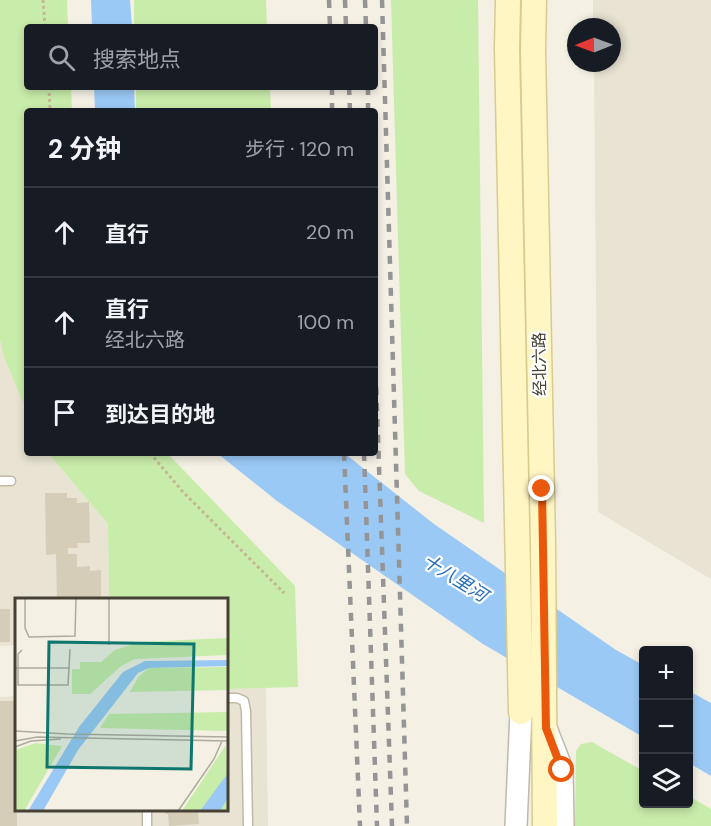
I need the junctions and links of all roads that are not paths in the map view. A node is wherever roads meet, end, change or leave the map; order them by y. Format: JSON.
{"nodes":[{"id":1,"x":508,"y":0,"type":"edge"},
{"id":2,"x":534,"y":0,"type":"edge"},
{"id":3,"x":0,"y":481,"type":"edge"},
{"id":4,"x":11,"y":481,"type":"dead end"},
{"id":5,"x":228,"y":698,"type":"edge"},
{"id":6,"x":521,"y":712,"type":"joint"},
{"id":7,"x":546,"y":728,"type":"junction"},
{"id":8,"x":248,"y":826,"type":"edge"},
{"id":9,"x":516,"y":826,"type":"edge"},
{"id":10,"x":545,"y":826,"type":"edge"},
{"id":11,"x":563,"y":826,"type":"edge"}],
"edges":[{"from":1,"to":6,"type":"main road","name":"经北六路"},
{"from":2,"to":7,"type":"main road","name":"经北六路"},
{"from":3,"to":4,"type":"lane"},
{"from":5,"to":8,"type":"lane"},
{"from":6,"to":9,"type":"street"},
{"from":7,"to":10,"type":"main road","name":"经北六路"},
{"from":7,"to":11,"type":"street"}]}
